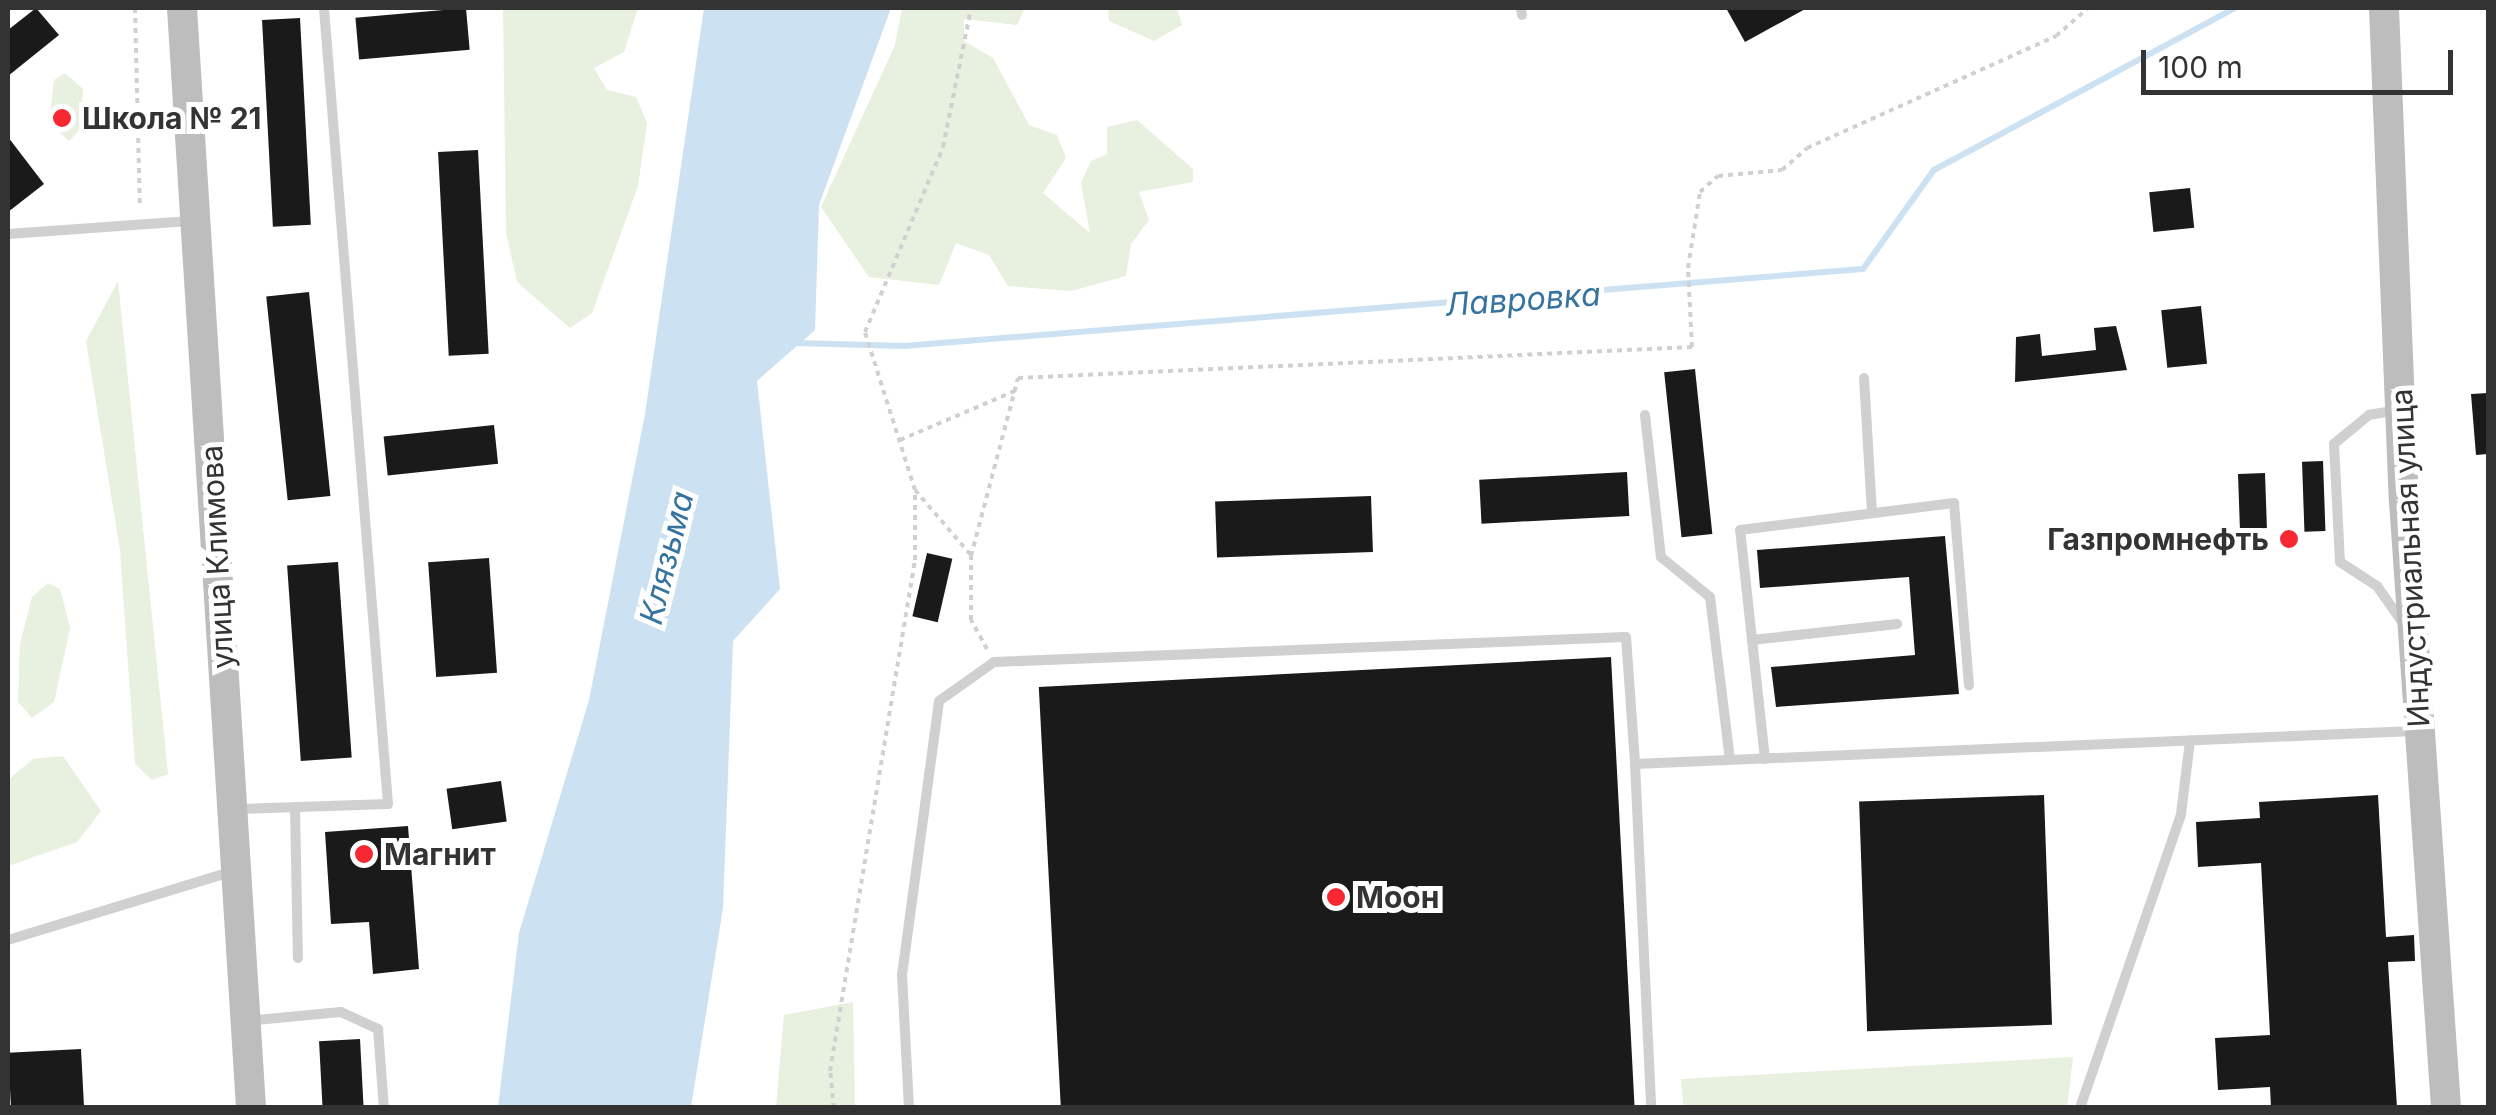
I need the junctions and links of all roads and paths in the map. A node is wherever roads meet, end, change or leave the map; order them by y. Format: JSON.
{"nodes":[{"id":1,"x":136,"y":8,"type":"edge"},
{"id":2,"x":182,"y":8,"type":"edge"},
{"id":3,"x":324,"y":8,"type":"edge"},
{"id":4,"x":971,"y":8,"type":"edge"},
{"id":5,"x":2088,"y":8,"type":"edge"},
{"id":6,"x":2384,"y":8,"type":"edge"},
{"id":7,"x":196,"y":220,"type":"junction"},
{"id":8,"x":141,"y":226,"type":"junction"},
{"id":9,"x":8,"y":234,"type":"edge"},
{"id":10,"x":1864,"y":378,"type":"dead end"},
{"id":11,"x":1015,"y":391,"type":"junction"},
{"id":12,"x":2400,"y":410,"type":"junction"},
{"id":13,"x":1645,"y":415,"type":"dead end"},
{"id":14,"x":899,"y":440,"type":"junction"},
{"id":15,"x":915,"y":490,"type":"junction"},
{"id":16,"x":1872,"y":513,"type":"junction"},
{"id":17,"x":971,"y":556,"type":"junction"},
{"id":18,"x":1897,"y":624,"type":"dead end"},
{"id":19,"x":2412,"y":636,"type":"junction"},
{"id":20,"x":1752,"y":640,"type":"junction"},
{"id":21,"x":994,"y":662,"type":"junction"},
{"id":22,"x":1969,"y":684,"type":"dead end"},
{"id":23,"x":2420,"y":730,"type":"junction"},
{"id":24,"x":2190,"y":740,"type":"junction"},
{"id":25,"x":1766,"y":759,"type":"junction"},
{"id":26,"x":1730,"y":760,"type":"junction"},
{"id":27,"x":1635,"y":764,"type":"junction"},
{"id":28,"x":295,"y":807,"type":"junction"},
{"id":29,"x":233,"y":809,"type":"junction"},
{"id":30,"x":236,"y":870,"type":"junction"},
{"id":31,"x":8,"y":940,"type":"edge"},
{"id":32,"x":298,"y":958,"type":"dead end"},
{"id":33,"x":246,"y":1021,"type":"junction"},
{"id":34,"x":251,"y":1108,"type":"edge"},
{"id":35,"x":384,"y":1108,"type":"edge"},
{"id":36,"x":834,"y":1108,"type":"edge"},
{"id":37,"x":909,"y":1108,"type":"edge"},
{"id":38,"x":1652,"y":1108,"type":"edge"},
{"id":39,"x":2080,"y":1108,"type":"edge"},
{"id":40,"x":2446,"y":1108,"type":"edge"}],
"edges":[{"from":1,"to":8,"type":"path"},
{"from":2,"to":7,"type":"main road","name":"улица Климова"},
{"from":3,"to":28,"type":"lane"},
{"from":4,"to":14,"type":"path"},
{"from":5,"to":11,"type":"path"},
{"from":6,"to":12,"type":"main road","name":"Индустриальная улица"},
{"from":7,"to":8,"type":"lane"},
{"from":7,"to":29,"type":"main road","name":"улица Климова"},
{"from":8,"to":9,"type":"lane"},
{"from":10,"to":16,"type":"lane"},
{"from":11,"to":14,"type":"path"},
{"from":11,"to":17,"type":"path"},
{"from":12,"to":19,"type":"main road","name":"Индустриальная улица"},
{"from":12,"to":19,"type":"lane"},
{"from":13,"to":26,"type":"lane"},
{"from":14,"to":15,"type":"path"},
{"from":15,"to":17,"type":"path"},
{"from":15,"to":36,"type":"path"},
{"from":16,"to":20,"type":"lane"},
{"from":16,"to":22,"type":"lane"},
{"from":17,"to":21,"type":"path"},
{"from":18,"to":20,"type":"lane"},
{"from":19,"to":23,"type":"main road","name":"Индустриальная улица"},
{"from":20,"to":25,"type":"lane"},
{"from":21,"to":27,"type":"lane"},
{"from":21,"to":37,"type":"lane"},
{"from":23,"to":24,"type":"lane"},
{"from":23,"to":40,"type":"main road","name":"Индустриальная улица"},
{"from":24,"to":25,"type":"lane"},
{"from":24,"to":39,"type":"lane"},
{"from":25,"to":26,"type":"lane"},
{"from":26,"to":27,"type":"lane"},
{"from":27,"to":38,"type":"lane"},
{"from":28,"to":29,"type":"lane"},
{"from":28,"to":32,"type":"lane"},
{"from":29,"to":30,"type":"main road","name":"улица Климова"},
{"from":30,"to":31,"type":"lane"},
{"from":30,"to":33,"type":"main road","name":"улица Климова"},
{"from":33,"to":34,"type":"main road","name":"улица Климова"},
{"from":33,"to":35,"type":"lane"}]}
